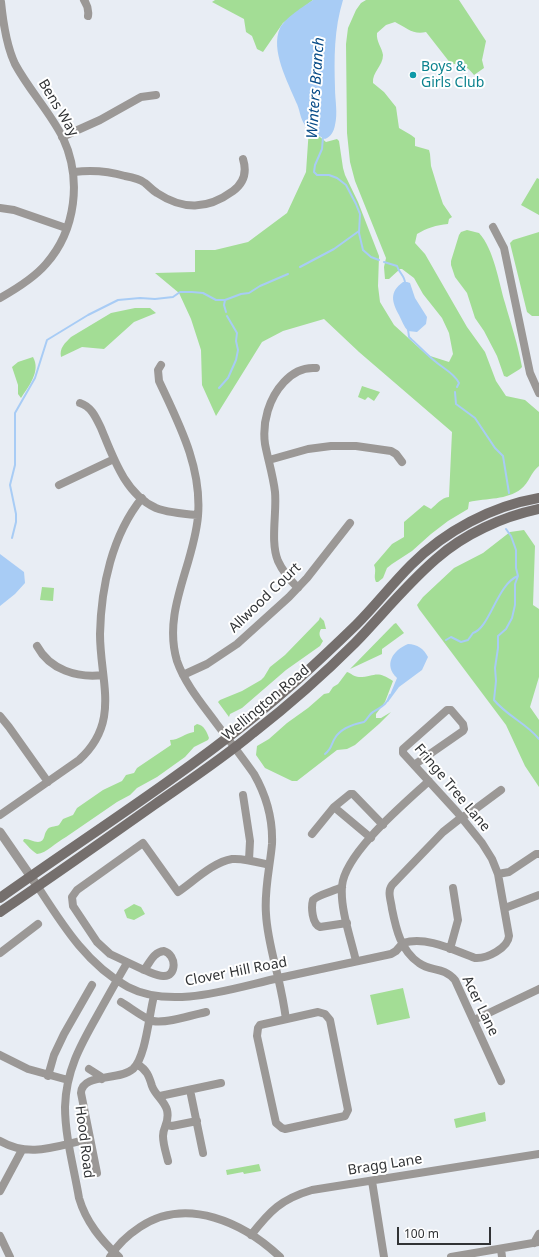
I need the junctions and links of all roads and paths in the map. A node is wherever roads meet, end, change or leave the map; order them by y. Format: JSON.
{"nodes":[{"id":1,"x":84,"y":0,"type":"edge"},
{"id":2,"x":2,"y":1,"type":"edge"},
{"id":3,"x":88,"y":16,"type":"dead end"},
{"id":4,"x":156,"y":95,"type":"dead end"},
{"id":5,"x":62,"y":138,"type":"junction"},
{"id":6,"x":243,"y":159,"type":"dead end"},
{"id":7,"x":74,"y":172,"type":"junction"},
{"id":8,"x":0,"y":208,"type":"edge"},
{"id":9,"x":493,"y":227,"type":"dead end"},
{"id":10,"x":66,"y":228,"type":"junction"},
{"id":11,"x":0,"y":298,"type":"edge"},
{"id":12,"x":161,"y":366,"type":"dead end"},
{"id":13,"x":316,"y":368,"type":"dead end"},
{"id":14,"x":539,"y":393,"type":"edge"},
{"id":15,"x":80,"y":403,"type":"dead end"},
{"id":16,"x":114,"y":459,"type":"junction"},
{"id":17,"x":269,"y":460,"type":"junction"},
{"id":18,"x":402,"y":462,"type":"dead end"},
{"id":19,"x":59,"y":485,"type":"dead end"},
{"id":20,"x":142,"y":498,"type":"junction"},
{"id":21,"x":539,"y":498,"type":"edge"},
{"id":22,"x":539,"y":509,"type":"edge"},
{"id":23,"x":198,"y":515,"type":"junction"},
{"id":24,"x":350,"y":523,"type":"dead end"},
{"id":25,"x":298,"y":588,"type":"junction"},
{"id":26,"x":37,"y":646,"type":"dead end"},
{"id":27,"x":103,"y":675,"type":"junction"},
{"id":28,"x":183,"y":675,"type":"junction"},
{"id":29,"x":0,"y":716,"type":"edge"},
{"id":30,"x":231,"y":744,"type":"junction"},
{"id":31,"x":414,"y":765,"type":"junction"},
{"id":32,"x":429,"y":781,"type":"junction"},
{"id":33,"x":48,"y":782,"type":"junction"},
{"id":34,"x":501,"y":790,"type":"dead end"},
{"id":35,"x":243,"y":795,"type":"dead end"},
{"id":36,"x":334,"y":807,"type":"junction"},
{"id":37,"x":0,"y":815,"type":"edge"},
{"id":38,"x":462,"y":817,"type":"junction"},
{"id":39,"x":383,"y":825,"type":"junction"},
{"id":40,"x":0,"y":832,"type":"edge"},
{"id":41,"x":312,"y":834,"type":"dead end"},
{"id":42,"x":371,"y":838,"type":"junction"},
{"id":43,"x":539,"y":854,"type":"edge"},
{"id":44,"x":249,"y":860,"type":"junction"},
{"id":45,"x":269,"y":865,"type":"junction"},
{"id":46,"x":498,"y":874,"type":"junction"},
{"id":47,"x":31,"y":876,"type":"junction"},
{"id":48,"x":38,"y":887,"type":"junction"},
{"id":49,"x":342,"y":887,"type":"junction"},
{"id":50,"x":453,"y":888,"type":"dead end"},
{"id":51,"x":539,"y":895,"type":"edge"},
{"id":52,"x":0,"y":898,"type":"edge"},
{"id":53,"x":504,"y":908,"type":"junction"},
{"id":54,"x":0,"y":912,"type":"edge"},
{"id":55,"x":347,"y":923,"type":"junction"},
{"id":56,"x":38,"y":924,"type":"dead end"},
{"id":57,"x":403,"y":943,"type":"junction"},
{"id":58,"x":450,"y":949,"type":"junction"},
{"id":59,"x":0,"y":953,"type":"edge"},
{"id":60,"x":356,"y":961,"type":"junction"},
{"id":61,"x":127,"y":963,"type":"junction"},
{"id":62,"x":144,"y":970,"type":"dead end"},
{"id":63,"x":278,"y":978,"type":"junction"},
{"id":64,"x":117,"y":980,"type":"junction"},
{"id":65,"x":92,"y":985,"type":"dead end"},
{"id":66,"x":539,"y":989,"type":"edge"},
{"id":67,"x":154,"y":996,"type":"junction"},
{"id":68,"x":121,"y":1002,"type":"dead end"},
{"id":69,"x":206,"y":1012,"type":"dead end"},
{"id":70,"x":149,"y":1018,"type":"junction"},
{"id":71,"x":286,"y":1018,"type":"junction"},
{"id":72,"x":474,"y":1020,"type":"junction"},
{"id":73,"x":0,"y":1056,"type":"edge"},
{"id":74,"x":138,"y":1064,"type":"junction"},
{"id":75,"x":89,"y":1068,"type":"dead end"},
{"id":76,"x":48,"y":1076,"type":"junction"},
{"id":77,"x":102,"y":1079,"type":"junction"},
{"id":78,"x":68,"y":1080,"type":"junction"},
{"id":79,"x":501,"y":1081,"type":"dead end"},
{"id":80,"x":222,"y":1083,"type":"dead end"},
{"id":81,"x":190,"y":1090,"type":"junction"},
{"id":82,"x":160,"y":1096,"type":"junction"},
{"id":83,"x":196,"y":1121,"type":"junction"},
{"id":84,"x":167,"y":1125,"type":"junction"},
{"id":85,"x":90,"y":1139,"type":"junction"},
{"id":86,"x":0,"y":1141,"type":"edge"},
{"id":87,"x":69,"y":1143,"type":"junction"},
{"id":88,"x":22,"y":1150,"type":"junction"},
{"id":89,"x":203,"y":1153,"type":"dead end"},
{"id":90,"x":539,"y":1154,"type":"edge"},
{"id":91,"x":168,"y":1161,"type":"dead end"},
{"id":92,"x":97,"y":1173,"type":"dead end"},
{"id":93,"x":372,"y":1181,"type":"junction"},
{"id":94,"x":0,"y":1191,"type":"edge"},
{"id":95,"x":539,"y":1234,"type":"edge"},
{"id":96,"x":251,"y":1235,"type":"junction"},
{"id":97,"x":0,"y":1236,"type":"edge"},
{"id":98,"x":536,"y":1243,"type":"edge"},
{"id":99,"x":502,"y":1253,"type":"edge"},
{"id":100,"x":114,"y":1255,"type":"edge"},
{"id":101,"x":10,"y":1257,"type":"edge"},
{"id":102,"x":280,"y":1257,"type":"edge"},
{"id":103,"x":384,"y":1257,"type":"edge"},
{"id":104,"x":451,"y":1257,"type":"edge"}],
"edges":[{"from":1,"to":3,"type":"street"},
{"from":2,"to":5,"type":"street","name":"Bens Way"},
{"from":4,"to":5,"type":"street"},
{"from":5,"to":7,"type":"street","name":"Bens Way"},
{"from":6,"to":7,"type":"street"},
{"from":7,"to":10,"type":"street","name":"Bens Way"},
{"from":8,"to":10,"type":"street"},
{"from":9,"to":14,"type":"street"},
{"from":10,"to":11,"type":"street","name":"Bens Way"},
{"from":12,"to":23,"type":"street"},
{"from":13,"to":17,"type":"street"},
{"from":15,"to":16,"type":"street"},
{"from":16,"to":19,"type":"street"},
{"from":16,"to":20,"type":"street"},
{"from":17,"to":18,"type":"street"},
{"from":17,"to":25,"type":"street"},
{"from":20,"to":23,"type":"street"},
{"from":20,"to":27,"type":"street"},
{"from":21,"to":30,"type":"main road","name":"Wellington Road"},
{"from":22,"to":30,"type":"main road","name":"Wellington Road"},
{"from":23,"to":28,"type":"street"},
{"from":24,"to":25,"type":"street","name":"Allwood Court"},
{"from":25,"to":28,"type":"street","name":"Allwood Court"},
{"from":26,"to":27,"type":"street"},
{"from":27,"to":33,"type":"street"},
{"from":28,"to":30,"type":"street"},
{"from":29,"to":33,"type":"street"},
{"from":30,"to":45,"type":"street"},
{"from":30,"to":47,"type":"main road","name":"Wellington Road"},
{"from":30,"to":48,"type":"main road","name":"Wellington Road"},
{"from":31,"to":31,"type":"street","name":"Fringe Tree Lane"},
{"from":31,"to":32,"type":"street","name":"Fringe Tree Lane"},
{"from":32,"to":38,"type":"street","name":"Fringe Tree Lane"},
{"from":32,"to":39,"type":"street"},
{"from":33,"to":37,"type":"street"},
{"from":34,"to":38,"type":"street"},
{"from":35,"to":44,"type":"street"},
{"from":36,"to":39,"type":"street"},
{"from":36,"to":41,"type":"street"},
{"from":36,"to":42,"type":"street"},
{"from":38,"to":46,"type":"street","name":"Fringe Tree Lane"},
{"from":38,"to":57,"type":"street","name":"Acer Lane"},
{"from":39,"to":42,"type":"street"},
{"from":40,"to":47,"type":"street","name":"Clover Hill Road"},
{"from":42,"to":49,"type":"street"},
{"from":43,"to":46,"type":"street"},
{"from":44,"to":45,"type":"street"},
{"from":44,"to":61,"type":"street"},
{"from":45,"to":63,"type":"street"},
{"from":46,"to":53,"type":"street","name":"Fringe Tree Lane"},
{"from":47,"to":48,"type":"street","name":"Clover Hill Road"},
{"from":47,"to":52,"type":"main road","name":"Wellington Road"},
{"from":48,"to":54,"type":"main road","name":"Wellington Road"},
{"from":48,"to":64,"type":"street","name":"Clover Hill Road"},
{"from":49,"to":55,"type":"street"},
{"from":49,"to":55,"type":"street"},
{"from":50,"to":58,"type":"street"},
{"from":51,"to":53,"type":"street"},
{"from":53,"to":58,"type":"street","name":"Fringe Tree Lane"},
{"from":55,"to":60,"type":"street"},
{"from":56,"to":59,"type":"street"},
{"from":57,"to":58,"type":"street","name":"Fringe Tree Lane"},
{"from":57,"to":60,"type":"street","name":"Clover Hill Road"},
{"from":57,"to":72,"type":"street","name":"Acer Lane"},
{"from":60,"to":63,"type":"street","name":"Clover Hill Road"},
{"from":61,"to":62,"type":"street"},
{"from":61,"to":64,"type":"street","name":"Hood Road"},
{"from":63,"to":67,"type":"street","name":"Clover Hill Road"},
{"from":63,"to":71,"type":"street"},
{"from":64,"to":67,"type":"street","name":"Clover Hill Road"},
{"from":64,"to":78,"type":"street","name":"Hood Road"},
{"from":65,"to":76,"type":"street"},
{"from":66,"to":72,"type":"street"},
{"from":67,"to":70,"type":"street"},
{"from":68,"to":70,"type":"street"},
{"from":69,"to":70,"type":"street"},
{"from":70,"to":74,"type":"street"},
{"from":71,"to":71,"type":"street"},
{"from":72,"to":79,"type":"street","name":"Acer Lane"},
{"from":73,"to":76,"type":"street"},
{"from":74,"to":77,"type":"street"},
{"from":74,"to":82,"type":"street"},
{"from":75,"to":77,"type":"street"},
{"from":76,"to":78,"type":"street"},
{"from":77,"to":85,"type":"street"},
{"from":78,"to":87,"type":"street","name":"Hood Road"},
{"from":80,"to":81,"type":"street"},
{"from":81,"to":82,"type":"street"},
{"from":81,"to":83,"type":"street"},
{"from":82,"to":84,"type":"street"},
{"from":83,"to":84,"type":"street"},
{"from":83,"to":89,"type":"street"},
{"from":84,"to":91,"type":"street"},
{"from":85,"to":87,"type":"street"},
{"from":85,"to":92,"type":"street"},
{"from":86,"to":88,"type":"street"},
{"from":87,"to":88,"type":"street"},
{"from":87,"to":100,"type":"street","name":"Hood Road"},
{"from":88,"to":94,"type":"street"},
{"from":90,"to":93,"type":"street","name":"Bragg Lane"},
{"from":93,"to":96,"type":"street","name":"Bragg Lane"},
{"from":93,"to":103,"type":"street"},
{"from":95,"to":98,"type":"street"},
{"from":96,"to":100,"type":"street"},
{"from":96,"to":102,"type":"street"},
{"from":97,"to":101,"type":"street"},
{"from":98,"to":99,"type":"street"},
{"from":99,"to":104,"type":"street"}]}
